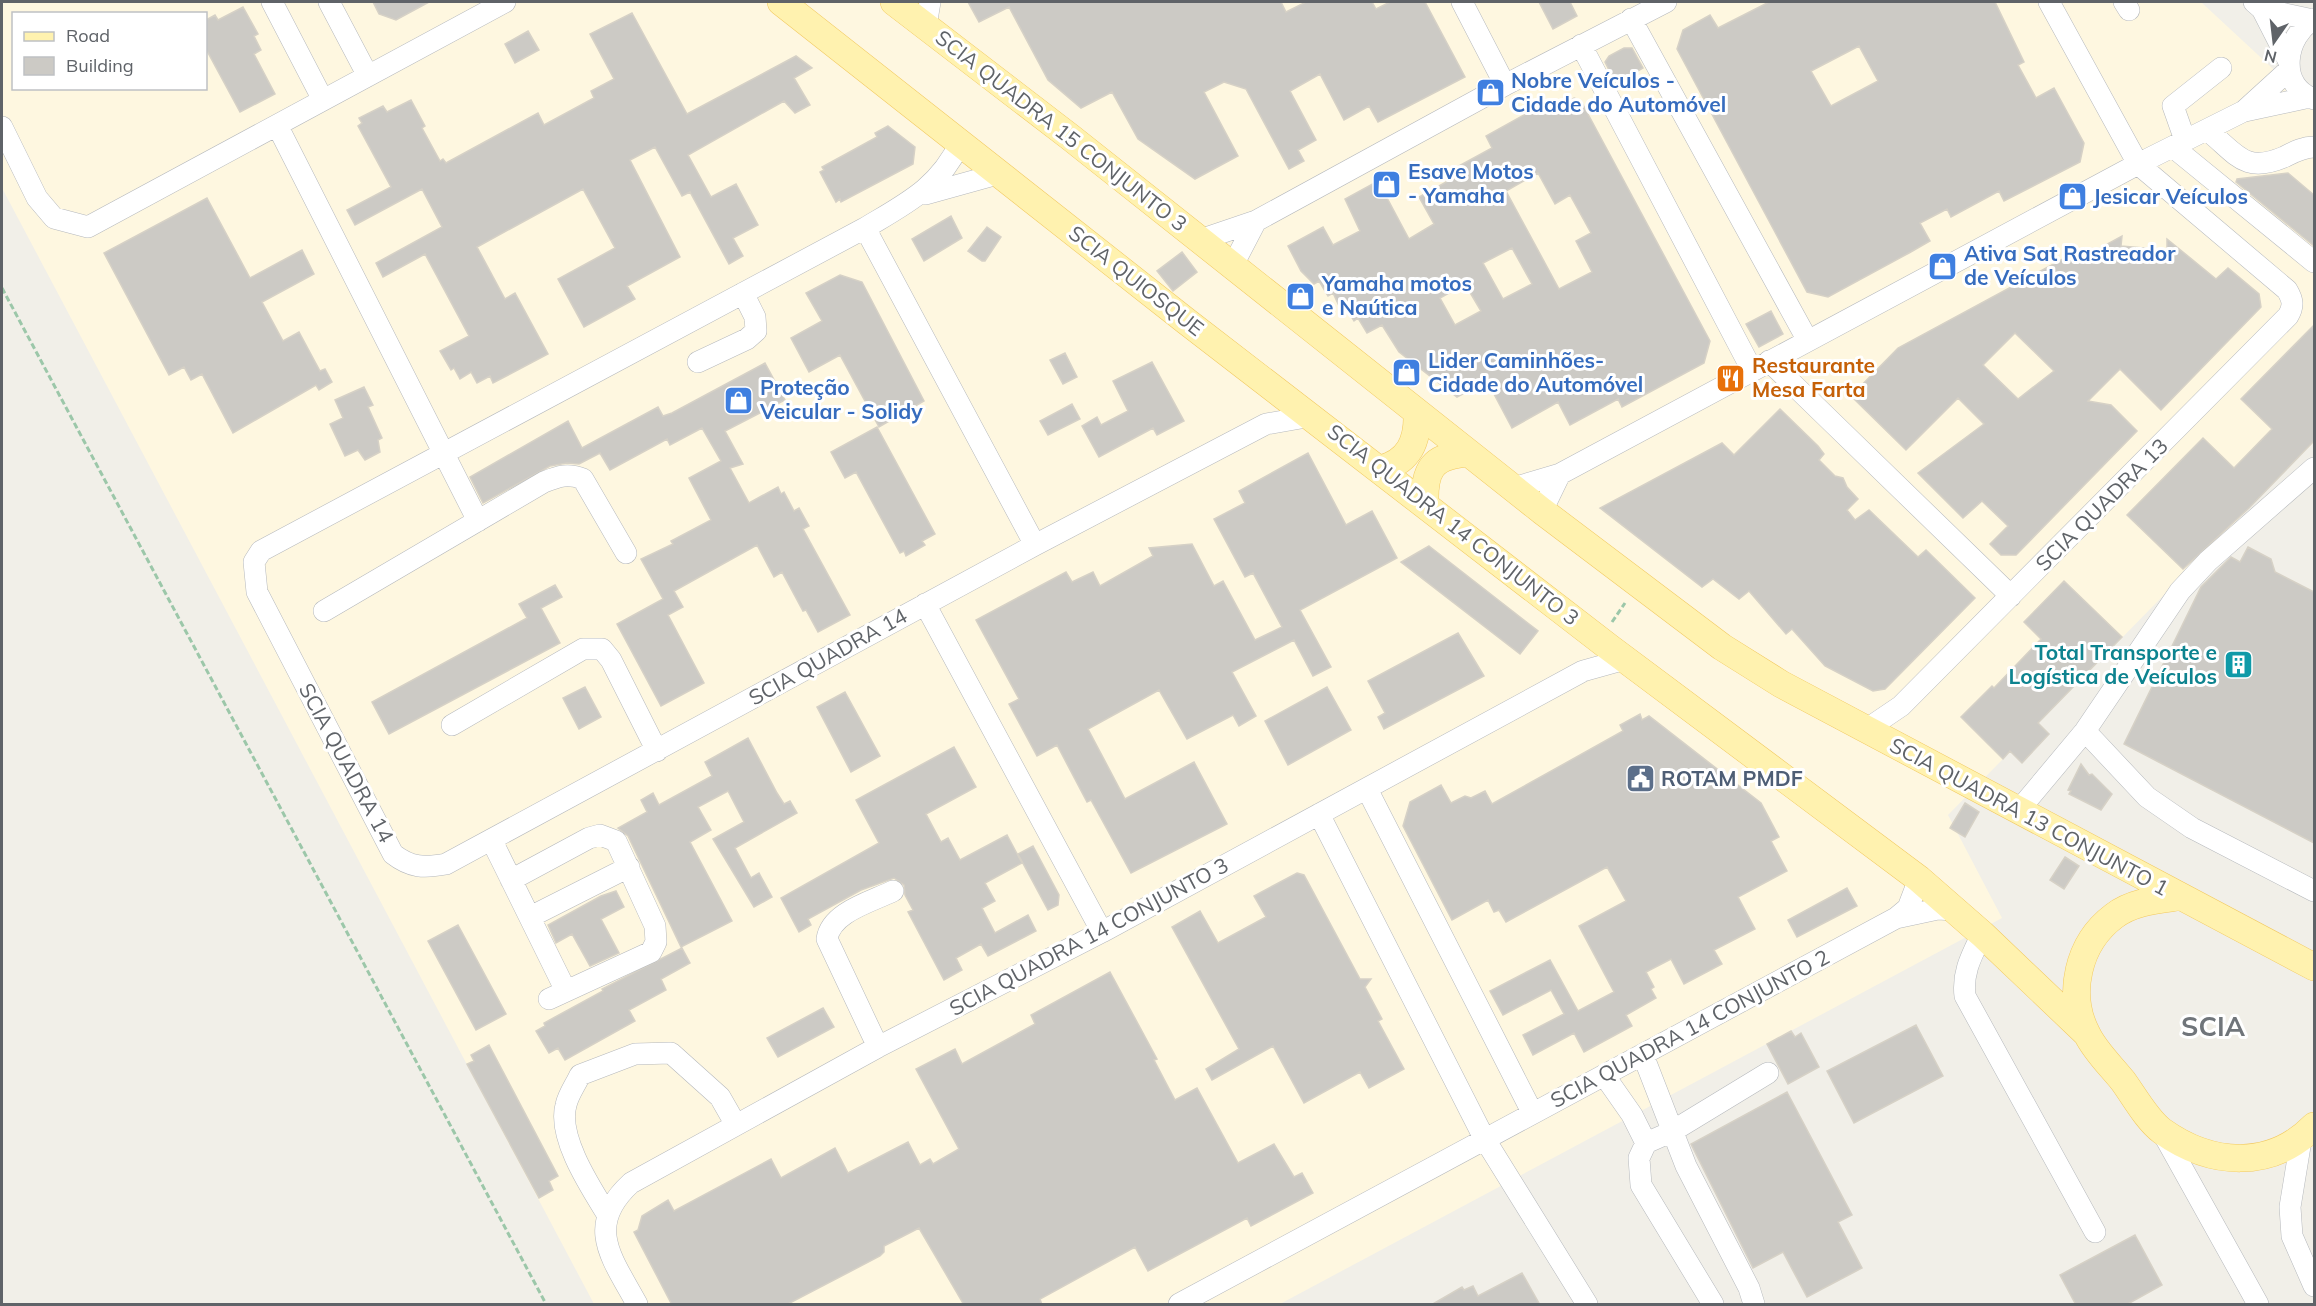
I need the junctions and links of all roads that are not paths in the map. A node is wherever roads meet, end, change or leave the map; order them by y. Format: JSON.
{"nodes":[{"id":1,"x":272,"y":2,"type":"edge"},
{"id":2,"x":328,"y":2,"type":"edge"},
{"id":3,"x":505,"y":2,"type":"edge"},
{"id":4,"x":1462,"y":2,"type":"edge"},
{"id":5,"x":1666,"y":2,"type":"edge"},
{"id":6,"x":2049,"y":2,"type":"edge"},
{"id":7,"x":787,"y":4,"type":"edge"},
{"id":8,"x":898,"y":5,"type":"edge"},
{"id":9,"x":2258,"y":5,"type":"edge"},
{"id":10,"x":928,"y":14,"type":"edge"},
{"id":11,"x":1631,"y":20,"type":"junction"},
{"id":12,"x":2314,"y":20,"type":"edge"},
{"id":13,"x":1581,"y":45,"type":"junction"},
{"id":14,"x":2289,"y":65,"type":"junction"},
{"id":15,"x":2221,"y":68,"type":"dead end"},
{"id":16,"x":368,"y":76,"type":"junction"},
{"id":17,"x":1505,"y":85,"type":"junction"},
{"id":18,"x":2312,"y":98,"type":"edge"},
{"id":19,"x":323,"y":100,"type":"junction"},
{"id":20,"x":2244,"y":111,"type":"junction"},
{"id":21,"x":277,"y":125,"type":"junction"},
{"id":22,"x":2,"y":127,"type":"edge"},
{"id":23,"x":2207,"y":130,"type":"junction"},
{"id":24,"x":2179,"y":144,"type":"junction"},
{"id":25,"x":2314,"y":147,"type":"edge"},
{"id":26,"x":979,"y":158,"type":"junction"},
{"id":27,"x":2138,"y":164,"type":"junction"},
{"id":28,"x":917,"y":197,"type":"junction"},
{"id":29,"x":1256,"y":221,"type":"junction"},
{"id":30,"x":865,"y":228,"type":"junction"},
{"id":31,"x":1217,"y":253,"type":"junction"},
{"id":32,"x":2314,"y":262,"type":"edge"},
{"id":33,"x":743,"y":293,"type":"junction"},
{"id":34,"x":1808,"y":340,"type":"junction"},
{"id":35,"x":699,"y":362,"type":"dead end"},
{"id":36,"x":1760,"y":366,"type":"junction"},
{"id":37,"x":1273,"y":387,"type":"junction"},
{"id":38,"x":1304,"y":409,"type":"junction"},
{"id":39,"x":1417,"y":413,"type":"junction"},
{"id":40,"x":1266,"y":424,"type":"junction"},
{"id":41,"x":1468,"y":453,"type":"junction"},
{"id":42,"x":444,"y":455,"type":"junction"},
{"id":43,"x":2314,"y":468,"type":"edge"},
{"id":44,"x":1380,"y":469,"type":"junction"},
{"id":45,"x":1560,"y":474,"type":"junction"},
{"id":46,"x":1528,"y":500,"type":"junction"},
{"id":47,"x":1425,"y":504,"type":"junction"},
{"id":48,"x":478,"y":521,"type":"junction"},
{"id":49,"x":1035,"y":545,"type":"junction"},
{"id":50,"x":626,"y":553,"type":"dead end"},
{"id":51,"x":2011,"y":596,"type":"junction"},
{"id":52,"x":926,"y":604,"type":"junction"},
{"id":53,"x":324,"y":611,"type":"dead end"},
{"id":54,"x":1608,"y":645,"type":"junction"},
{"id":55,"x":1583,"y":671,"type":"junction"},
{"id":56,"x":1901,"y":706,"type":"junction"},
{"id":57,"x":452,"y":725,"type":"dead end"},
{"id":58,"x":2085,"y":731,"type":"junction"},
{"id":59,"x":1881,"y":737,"type":"junction"},
{"id":60,"x":657,"y":751,"type":"junction"},
{"id":61,"x":1367,"y":789,"type":"junction"},
{"id":62,"x":2019,"y":810,"type":"junction"},
{"id":63,"x":1320,"y":814,"type":"junction"},
{"id":64,"x":492,"y":841,"type":"junction"},
{"id":65,"x":629,"y":867,"type":"junction"},
{"id":66,"x":1919,"y":879,"type":"junction"},
{"id":67,"x":511,"y":880,"type":"junction"},
{"id":68,"x":892,"y":891,"type":"dead end"},
{"id":69,"x":2314,"y":891,"type":"edge"},
{"id":70,"x":2178,"y":897,"type":"junction"},
{"id":71,"x":1954,"y":910,"type":"junction"},
{"id":72,"x":530,"y":918,"type":"junction"},
{"id":73,"x":1896,"y":918,"type":"junction"},
{"id":74,"x":1102,"y":932,"type":"junction"},
{"id":75,"x":1982,"y":934,"type":"junction"},
{"id":76,"x":2314,"y":967,"type":"edge"},
{"id":77,"x":2086,"y":1034,"type":"junction"},
{"id":78,"x":878,"y":1047,"type":"junction"},
{"id":79,"x":1643,"y":1055,"type":"junction"},
{"id":80,"x":1768,"y":1073,"type":"dead end"},
{"id":81,"x":1604,"y":1075,"type":"junction"},
{"id":82,"x":1532,"y":1112,"type":"junction"},
{"id":83,"x":736,"y":1125,"type":"junction"},
{"id":84,"x":2161,"y":1130,"type":"junction"},
{"id":85,"x":1671,"y":1132,"type":"junction"},
{"id":86,"x":2308,"y":1133,"type":"edge"},
{"id":87,"x":1484,"y":1138,"type":"junction"},
{"id":88,"x":1646,"y":1143,"type":"junction"},
{"id":89,"x":607,"y":1214,"type":"junction"},
{"id":90,"x":2095,"y":1232,"type":"dead end"},
{"id":91,"x":2314,"y":1286,"type":"edge"},
{"id":92,"x":637,"y":1305,"type":"edge"},
{"id":93,"x":1179,"y":1305,"type":"edge"},
{"id":94,"x":1587,"y":1305,"type":"edge"},
{"id":95,"x":1713,"y":1305,"type":"edge"},
{"id":96,"x":1754,"y":1305,"type":"edge"},
{"id":97,"x":2258,"y":1305,"type":"edge"}],
"edges":[{"from":1,"to":19,"type":"street"},
{"from":2,"to":16,"type":"street"},
{"from":3,"to":16,"type":"street"},
{"from":4,"to":17,"type":"street"},
{"from":5,"to":11,"type":"street"},
{"from":6,"to":27,"type":"street"},
{"from":7,"to":26,"type":"main road","name":"SCIA QUIOSQUE"},
{"from":8,"to":10,"type":"main road","name":"SCIA QUADRA 15 CONJUNTO 3"},
{"from":9,"to":12,"type":"street"},
{"from":9,"to":14,"type":"street"},
{"from":10,"to":31,"type":"main road","name":"SCIA QUADRA 15 CONJUNTO 3"},
{"from":11,"to":13,"type":"street"},
{"from":11,"to":34,"type":"street"},
{"from":12,"to":14,"type":"street"},
{"from":13,"to":17,"type":"street"},
{"from":13,"to":36,"type":"street"},
{"from":14,"to":18,"type":"street"},
{"from":14,"to":20,"type":"street"},
{"from":15,"to":24,"type":"street"},
{"from":16,"to":19,"type":"street"},
{"from":17,"to":29,"type":"street"},
{"from":18,"to":20,"type":"street"},
{"from":19,"to":21,"type":"street"},
{"from":20,"to":23,"type":"street"},
{"from":21,"to":22,"type":"street"},
{"from":21,"to":42,"type":"street"},
{"from":23,"to":24,"type":"street"},
{"from":23,"to":25,"type":"street"},
{"from":24,"to":27,"type":"street"},
{"from":24,"to":32,"type":"street"},
{"from":26,"to":28,"type":"street","name":"SCIA QUADRA 14"},
{"from":26,"to":28,"type":"street","name":"SCIA QUADRA 14"},
{"from":26,"to":37,"type":"main road","name":"SCIA QUIOSQUE"},
{"from":27,"to":34,"type":"street"},
{"from":27,"to":51,"type":"street","name":"SCIA QUADRA 13"},
{"from":28,"to":30,"type":"street","name":"SCIA QUADRA 14"},
{"from":29,"to":31,"type":"street"},
{"from":29,"to":31,"type":"street"},
{"from":30,"to":33,"type":"street","name":"SCIA QUADRA 14"},
{"from":30,"to":49,"type":"street"},
{"from":31,"to":39,"type":"main road","name":"SCIA QUADRA 15 CONJUNTO 3"},
{"from":33,"to":35,"type":"street"},
{"from":33,"to":42,"type":"street","name":"SCIA QUADRA 14"},
{"from":34,"to":36,"type":"street"},
{"from":36,"to":45,"type":"street"},
{"from":36,"to":51,"type":"street"},
{"from":37,"to":38,"type":"main road","name":"SCIA QUIOSQUE"},
{"from":37,"to":40,"type":"street"},
{"from":38,"to":40,"type":"street","name":"SCIA QUADRA 14"},
{"from":38,"to":44,"type":"main road","name":"SCIA QUADRA 14 CONJUNTO 3"},
{"from":39,"to":41,"type":"main road","name":"SCIA QUADRA 15 CONJUNTO 3"},
{"from":39,"to":44,"type":"main road"},
{"from":40,"to":49,"type":"street","name":"SCIA QUADRA 14"},
{"from":41,"to":46,"type":"main road","name":"SCIA QUADRA 15 CONJUNTO 3"},
{"from":41,"to":47,"type":"main road"},
{"from":42,"to":48,"type":"street"},
{"from":42,"to":64,"type":"street","name":"SCIA QUADRA 14"},
{"from":43,"to":58,"type":"street"},
{"from":44,"to":47,"type":"main road","name":"SCIA QUADRA 14 CONJUNTO 3"},
{"from":45,"to":46,"type":"street"},
{"from":45,"to":46,"type":"street"},
{"from":46,"to":59,"type":"main road","name":"SCIA QUADRA 13 CONJUNTO 1"},
{"from":47,"to":54,"type":"main road","name":"SCIA QUADRA 14 CONJUNTO 3"},
{"from":48,"to":50,"type":"street"},
{"from":48,"to":53,"type":"street"},
{"from":49,"to":52,"type":"street","name":"SCIA QUADRA 14"},
{"from":51,"to":56,"type":"street","name":"SCIA QUADRA 13"},
{"from":52,"to":60,"type":"street","name":"SCIA QUADRA 14"},
{"from":52,"to":74,"type":"street"},
{"from":54,"to":55,"type":"street"},
{"from":54,"to":55,"type":"street","name":"SCIA QUADRA 14 CONJUNTO 3"},
{"from":54,"to":66,"type":"main road","name":"SCIA QUADRA 14 CONJUNTO 3"},
{"from":55,"to":61,"type":"street","name":"SCIA QUADRA 14 CONJUNTO 3"},
{"from":56,"to":59,"type":"street","name":"SCIA QUADRA 13"},
{"from":56,"to":59,"type":"street"},
{"from":57,"to":60,"type":"street"},
{"from":58,"to":62,"type":"street"},
{"from":58,"to":69,"type":"street"},
{"from":59,"to":62,"type":"main road","name":"SCIA QUADRA 13 CONJUNTO 1"},
{"from":60,"to":64,"type":"street","name":"SCIA QUADRA 14"},
{"from":61,"to":63,"type":"street","name":"SCIA QUADRA 14 CONJUNTO 3"},
{"from":61,"to":82,"type":"street"},
{"from":62,"to":70,"type":"main road","name":"SCIA QUADRA 13 CONJUNTO 1"},
{"from":63,"to":74,"type":"street","name":"SCIA QUADRA 14 CONJUNTO 3"},
{"from":63,"to":87,"type":"street"},
{"from":64,"to":67,"type":"street"},
{"from":65,"to":67,"type":"street"},
{"from":65,"to":72,"type":"street"},
{"from":65,"to":72,"type":"street"},
{"from":66,"to":71,"type":"main road","name":"SCIA QUADRA 14 CONJUNTO 3"},
{"from":66,"to":73,"type":"street"},
{"from":67,"to":72,"type":"street"},
{"from":68,"to":78,"type":"street"},
{"from":70,"to":76,"type":"main road","name":"SCIA QUADRA 13 CONJUNTO 1"},
{"from":70,"to":77,"type":"main road"},
{"from":71,"to":73,"type":"street"},
{"from":71,"to":75,"type":"main road","name":"SCIA QUADRA 14 CONJUNTO 3"},
{"from":73,"to":79,"type":"street","name":"SCIA QUADRA 14 CONJUNTO 2"},
{"from":74,"to":78,"type":"street","name":"SCIA QUADRA 14 CONJUNTO 3"},
{"from":75,"to":77,"type":"main road","name":"SCIA QUADRA 14 CONJUNTO 3"},
{"from":75,"to":90,"type":"street"},
{"from":77,"to":84,"type":"main road"},
{"from":78,"to":83,"type":"street","name":"SCIA QUADRA 14 CONJUNTO 3"},
{"from":79,"to":81,"type":"street","name":"SCIA QUADRA 14 CONJUNTO 2"},
{"from":79,"to":85,"type":"street"},
{"from":80,"to":85,"type":"street"},
{"from":81,"to":82,"type":"street","name":"SCIA QUADRA 14 CONJUNTO 2"},
{"from":81,"to":88,"type":"street"},
{"from":82,"to":87,"type":"street","name":"SCIA QUADRA 14 CONJUNTO 2"},
{"from":83,"to":89,"type":"street","name":"SCIA QUADRA 14 CONJUNTO 3"},
{"from":83,"to":89,"type":"street"},
{"from":84,"to":86,"type":"main road"},
{"from":84,"to":97,"type":"street"},
{"from":85,"to":88,"type":"street"},
{"from":85,"to":96,"type":"street"},
{"from":86,"to":91,"type":"street"},
{"from":87,"to":93,"type":"street","name":"SCIA QUADRA 14 CONJUNTO 2"},
{"from":87,"to":94,"type":"street"},
{"from":88,"to":95,"type":"street"},
{"from":89,"to":92,"type":"street"}]}
